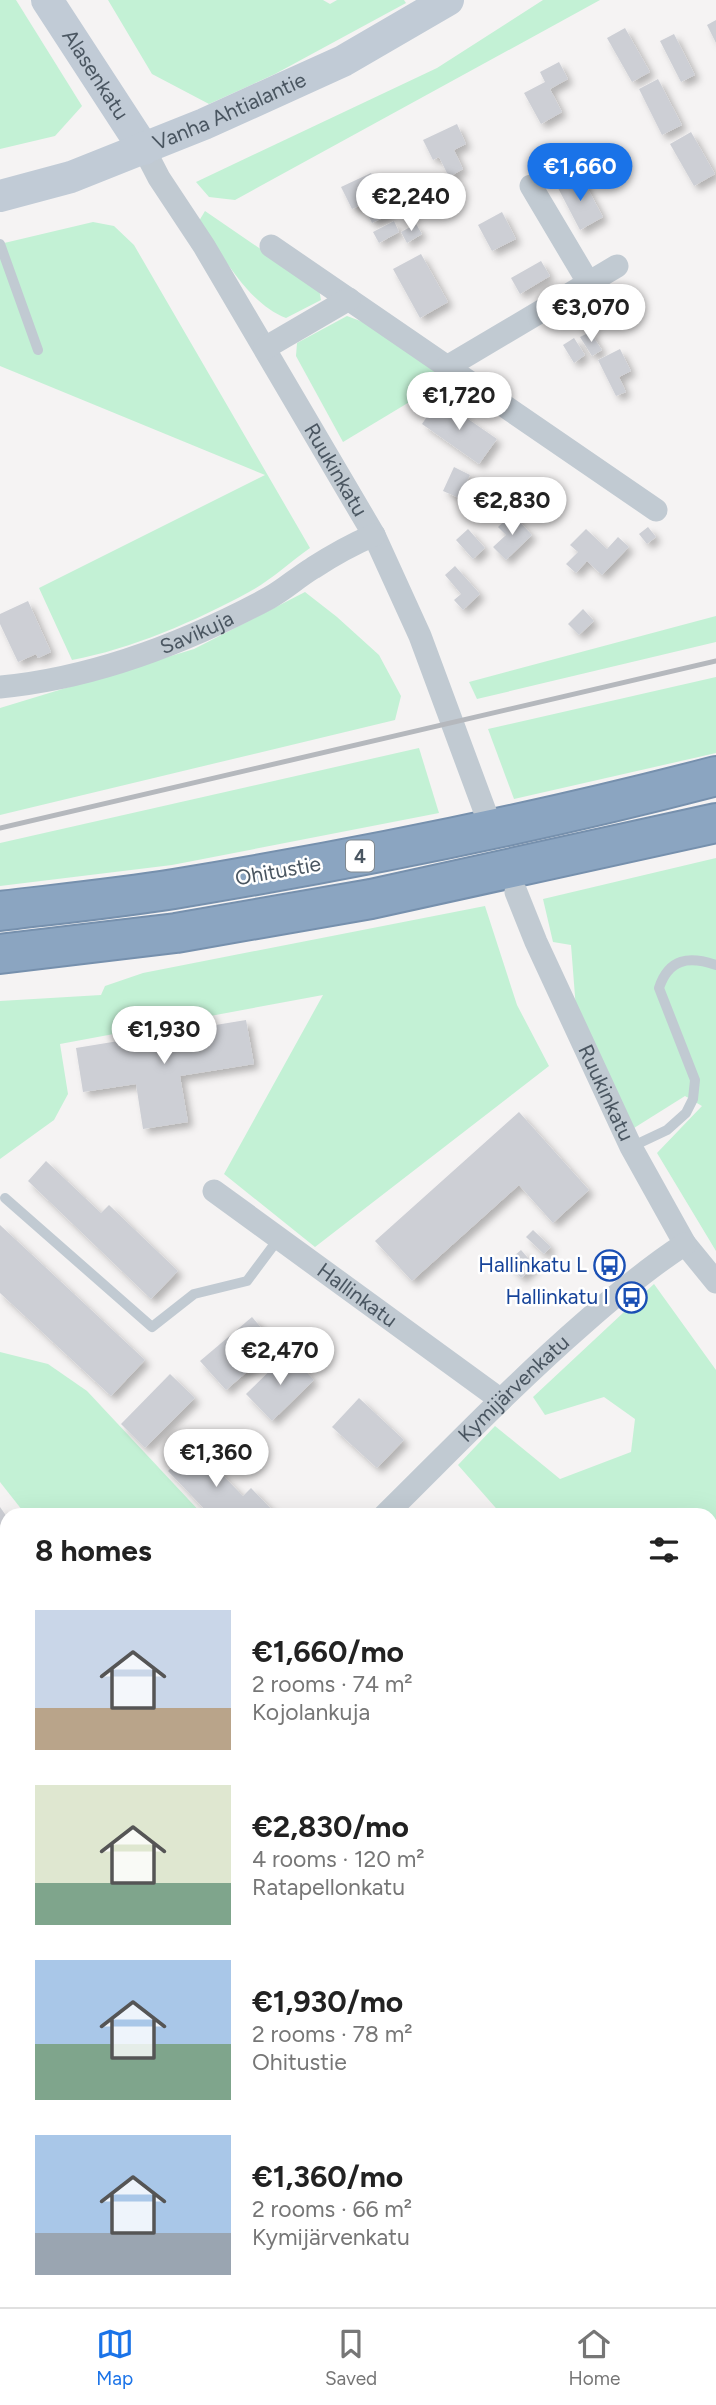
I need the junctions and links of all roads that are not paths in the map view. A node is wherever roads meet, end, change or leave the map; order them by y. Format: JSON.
{"nodes":[{"id":1,"x":47,"y":0,"type":"edge"},
{"id":2,"x":442,"y":2,"type":"edge"},
{"id":3,"x":144,"y":149,"type":"junction"},
{"id":4,"x":531,"y":186,"type":"dead end"},
{"id":5,"x":0,"y":196,"type":"edge"},
{"id":6,"x":0,"y":244,"type":"edge"},
{"id":7,"x":271,"y":246,"type":"dead end"},
{"id":8,"x":617,"y":266,"type":"dead end"},
{"id":9,"x":588,"y":282,"type":"junction"},
{"id":10,"x":349,"y":299,"type":"junction"},
{"id":11,"x":265,"y":348,"type":"junction"},
{"id":12,"x":38,"y":350,"type":"dead end"},
{"id":13,"x":447,"y":367,"type":"junction"},
{"id":14,"x":656,"y":510,"type":"dead end"},
{"id":15,"x":374,"y":535,"type":"junction"},
{"id":16,"x":0,"y":687,"type":"edge"},
{"id":17,"x":716,"y":776,"type":"edge"},
{"id":18,"x":486,"y":814,"type":"dead end"},
{"id":19,"x":716,"y":824,"type":"edge"},
{"id":20,"x":516,"y":892,"type":"dead end"},
{"id":21,"x":0,"y":911,"type":"edge"},
{"id":22,"x":0,"y":954,"type":"edge"},
{"id":23,"x":716,"y":965,"type":"edge"},
{"id":24,"x":631,"y":1147,"type":"junction"},
{"id":25,"x":214,"y":1191,"type":"dead end"},
{"id":26,"x":5,"y":1198,"type":"dead end"},
{"id":27,"x":279,"y":1238,"type":"junction"},
{"id":28,"x":685,"y":1244,"type":"junction"},
{"id":29,"x":716,"y":1282,"type":"edge"},
{"id":30,"x":500,"y":1400,"type":"junction"},
{"id":31,"x":392,"y":1508,"type":"edge"}],
"edges":[{"from":1,"to":3,"type":"street","name":"Alasenkatu"},
{"from":2,"to":3,"type":"street","name":"Vanha Ahtialantie"},
{"from":3,"to":5,"type":"street","name":"Vanha Ahtialantie"},
{"from":3,"to":11,"type":"street","name":"Ruukinkatu"},
{"from":4,"to":9,"type":"street"},
{"from":6,"to":12,"type":"lane"},
{"from":7,"to":10,"type":"street"},
{"from":8,"to":9,"type":"street"},
{"from":9,"to":13,"type":"street"},
{"from":10,"to":11,"type":"street"},
{"from":10,"to":13,"type":"street"},
{"from":11,"to":15,"type":"street","name":"Ruukinkatu"},
{"from":13,"to":14,"type":"street"},
{"from":15,"to":16,"type":"street","name":"Savikuja"},
{"from":15,"to":18,"type":"street","name":"Ruukinkatu"},
{"from":17,"to":21,"type":"highway","name":"Ohitustie","number":"4"},
{"from":19,"to":22,"type":"highway","name":"Ohitustie","number":"4"},
{"from":20,"to":24,"type":"street","name":"Ruukinkatu"},
{"from":23,"to":24,"type":"lane"},
{"from":24,"to":28,"type":"street","name":"Ruukinkatu"},
{"from":25,"to":27,"type":"street","name":"Hallinkatu"},
{"from":26,"to":27,"type":"lane"},
{"from":27,"to":30,"type":"street","name":"Hallinkatu"},
{"from":28,"to":29,"type":"street","name":"Ruukinkatu"},
{"from":28,"to":30,"type":"street","name":"Kymijärvenkatu"},
{"from":30,"to":31,"type":"street","name":"Kymijärvenkatu"}]}
